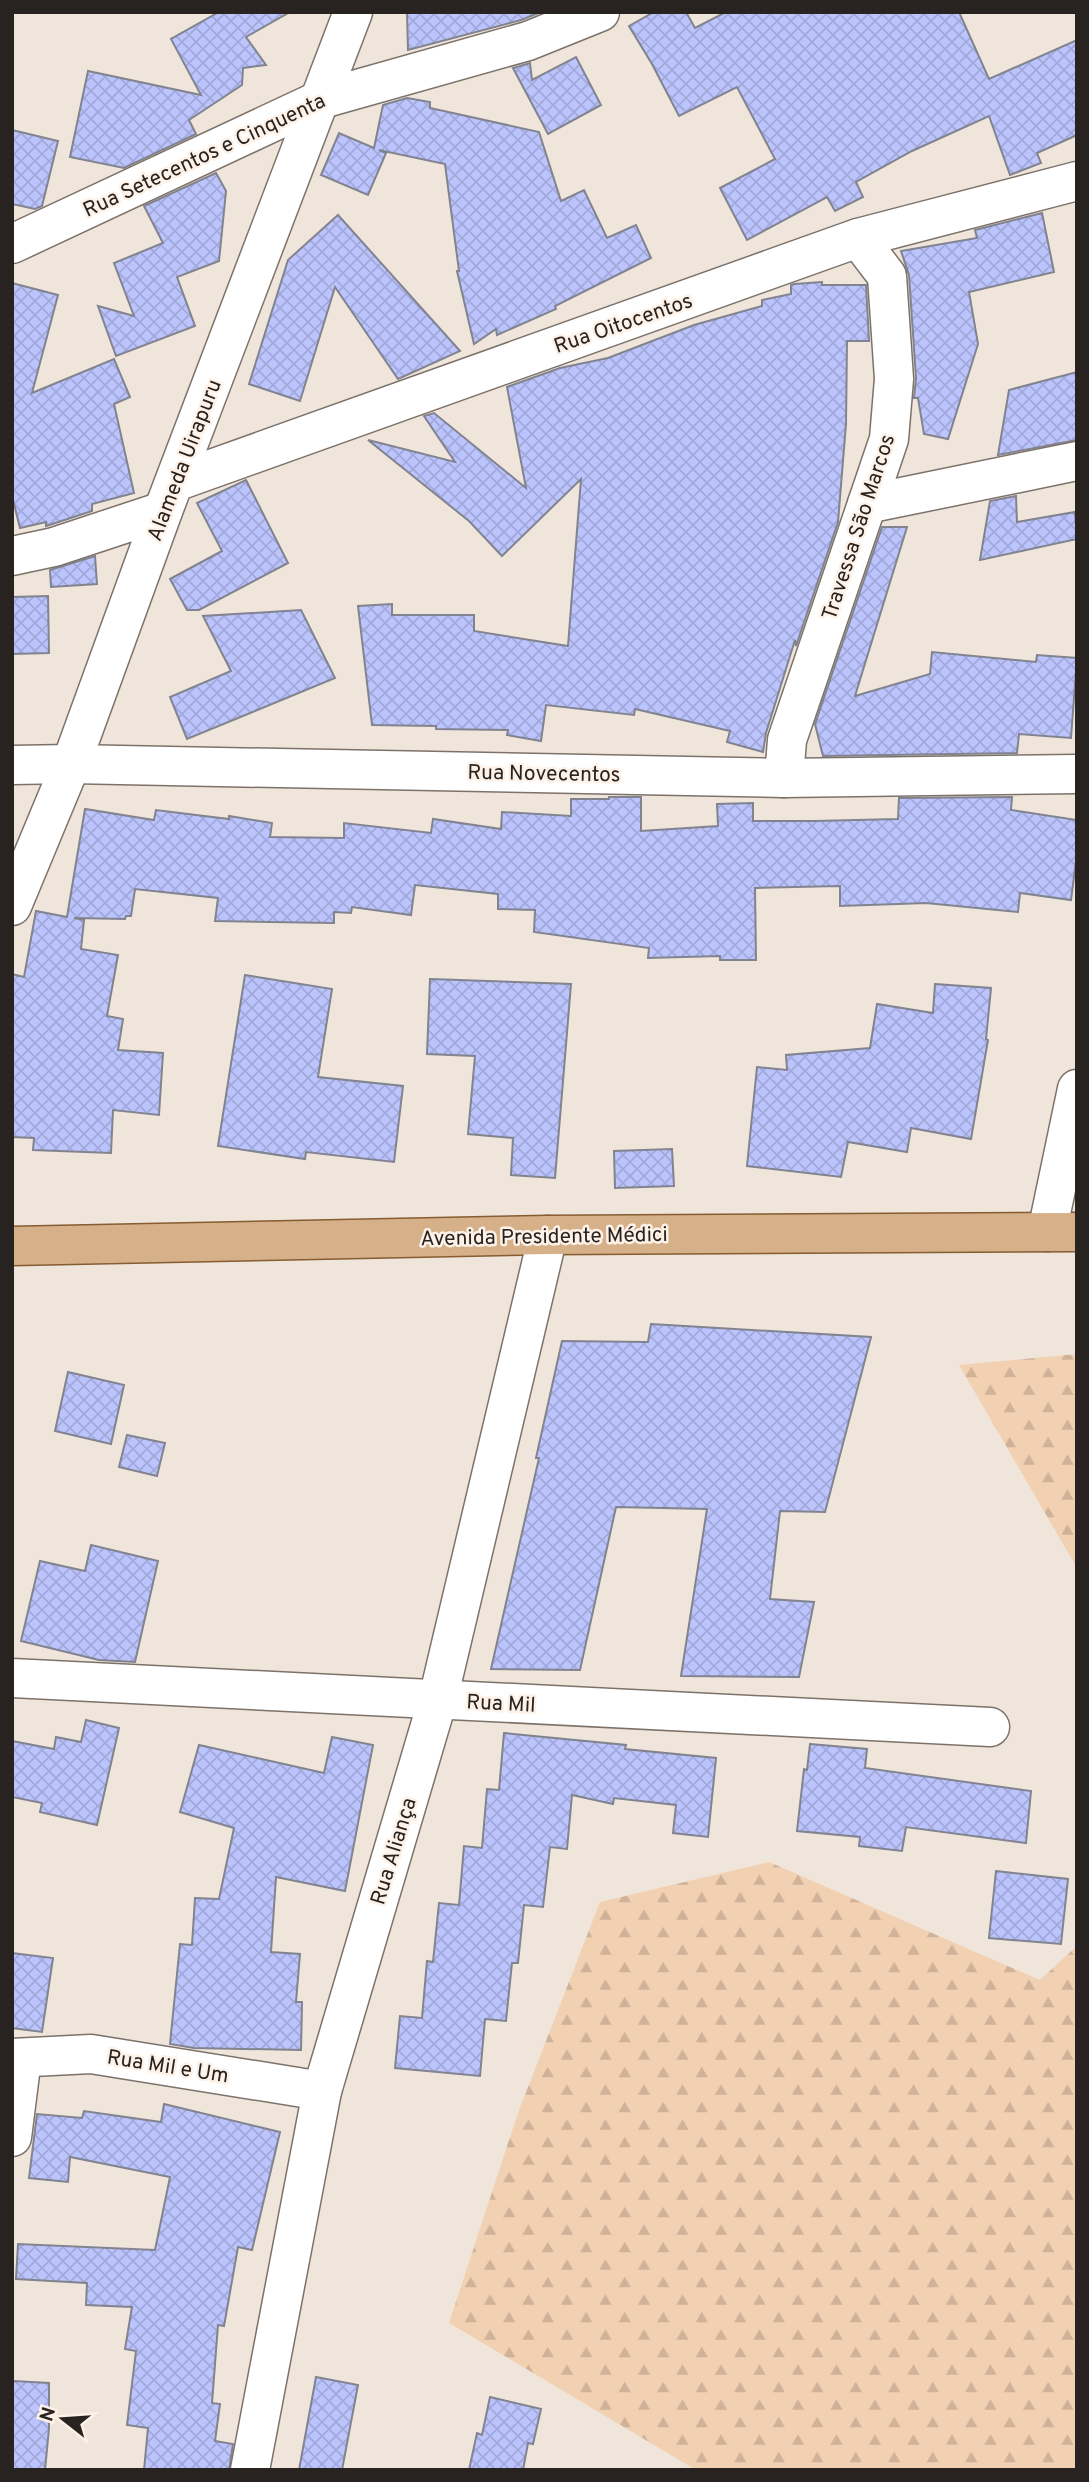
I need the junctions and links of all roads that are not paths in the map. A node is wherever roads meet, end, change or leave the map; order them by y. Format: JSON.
{"nodes":[{"id":1,"x":353,"y":12,"type":"edge"},
{"id":2,"x":600,"y":12,"type":"edge"},
{"id":3,"x":322,"y":99,"type":"junction"},
{"id":4,"x":1077,"y":181,"type":"edge"},
{"id":5,"x":858,"y":239,"type":"junction"},
{"id":6,"x":12,"y":244,"type":"edge"},
{"id":7,"x":1077,"y":461,"type":"edge"},
{"id":8,"x":169,"y":497,"type":"junction"},
{"id":9,"x":867,"y":504,"type":"junction"},
{"id":10,"x":12,"y":556,"type":"edge"},
{"id":11,"x":71,"y":764,"type":"junction"},
{"id":12,"x":12,"y":765,"type":"edge"},
{"id":13,"x":1077,"y":774,"type":"edge"},
{"id":14,"x":784,"y":778,"type":"junction"},
{"id":15,"x":12,"y":906,"type":"edge"},
{"id":16,"x":1077,"y":1088,"type":"edge"},
{"id":17,"x":1062,"y":1232,"type":"edge"},
{"id":18,"x":548,"y":1235,"type":"junction"},
{"id":19,"x":12,"y":1246,"type":"edge"},
{"id":20,"x":12,"y":1678,"type":"edge"},
{"id":21,"x":438,"y":1699,"type":"junction"},
{"id":22,"x":990,"y":1727,"type":"dead end"},
{"id":23,"x":17,"y":2058,"type":"edge"},
{"id":24,"x":322,"y":2091,"type":"junction"},
{"id":25,"x":12,"y":2137,"type":"edge"},
{"id":26,"x":250,"y":2470,"type":"edge"}],
"edges":[{"from":1,"to":3,"type":"street","name":"Alameda Uirapuru"},
{"from":2,"to":3,"type":"street","name":"Rua Setecentos e Cinquenta"},
{"from":3,"to":6,"type":"street","name":"Rua Setecentos e Cinquenta"},
{"from":3,"to":8,"type":"street","name":"Alameda Uirapuru"},
{"from":4,"to":5,"type":"street","name":"Rua Oitocentos"},
{"from":5,"to":8,"type":"street","name":"Rua Oitocentos"},
{"from":5,"to":9,"type":"street","name":"Travessa São Marcos"},
{"from":7,"to":9,"type":"street"},
{"from":8,"to":10,"type":"street","name":"Rua Oitocentos"},
{"from":8,"to":11,"type":"street","name":"Alameda Uirapuru"},
{"from":9,"to":14,"type":"street","name":"Travessa São Marcos"},
{"from":11,"to":12,"type":"street","name":"Rua Novecentos"},
{"from":11,"to":14,"type":"street","name":"Rua Novecentos"},
{"from":11,"to":15,"type":"street","name":"Alameda Uirapuru"},
{"from":13,"to":14,"type":"street","name":"Rua Novecentos"},
{"from":16,"to":17,"type":"street"},
{"from":17,"to":18,"type":"main road","name":"Avenida Presidente Médici"},
{"from":18,"to":19,"type":"main road","name":"Avenida Presidente Médici"},
{"from":18,"to":21,"type":"street","name":"Rua Aliança"},
{"from":20,"to":21,"type":"street","name":"Rua Mil"},
{"from":21,"to":22,"type":"street","name":"Rua Mil"},
{"from":21,"to":24,"type":"street","name":"Rua Aliança"},
{"from":23,"to":24,"type":"street","name":"Rua Mil e Um"},
{"from":23,"to":25,"type":"street"},
{"from":24,"to":26,"type":"street","name":"Rua Aliança"}]}
